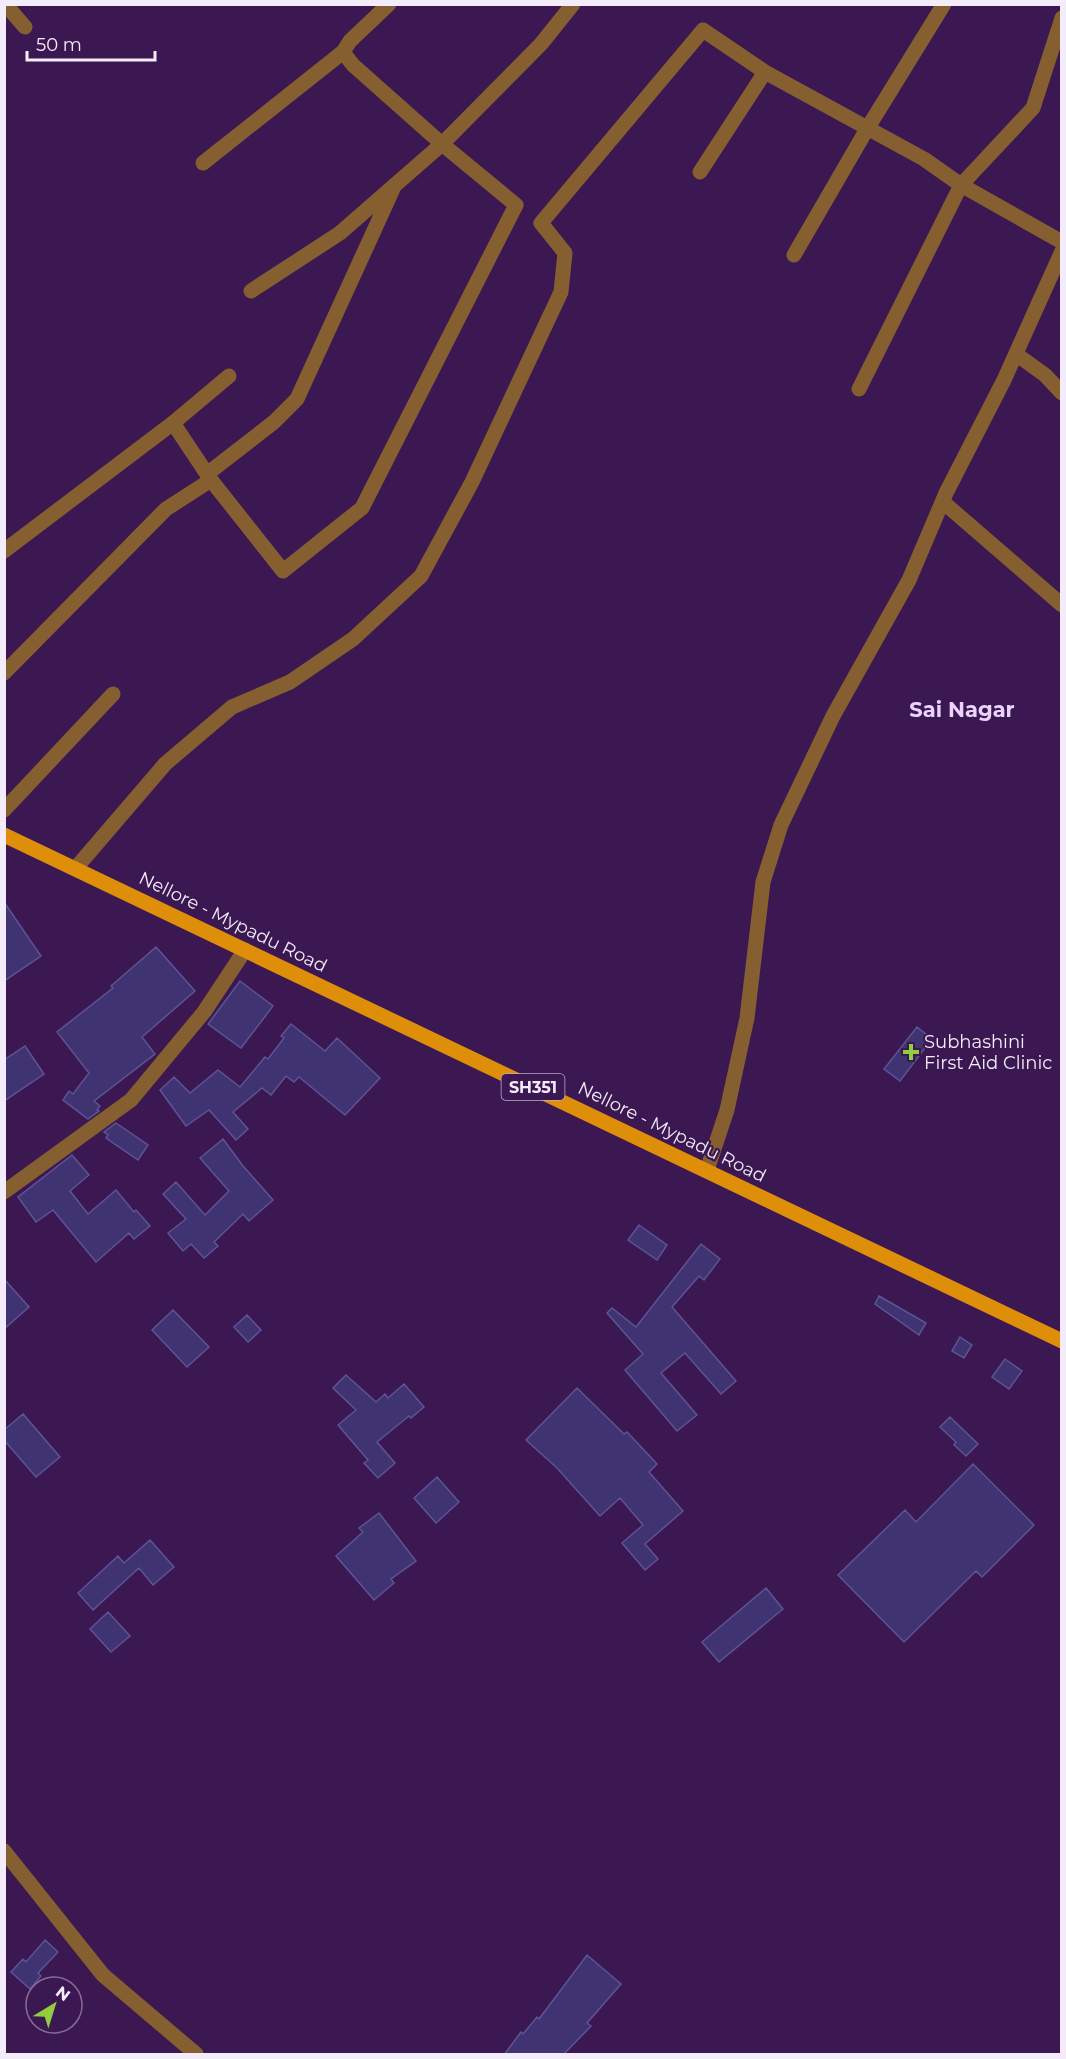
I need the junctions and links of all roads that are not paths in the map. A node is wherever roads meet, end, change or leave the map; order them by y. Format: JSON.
{"nodes":[{"id":1,"x":5,"y":4,"type":"edge"},
{"id":2,"x":389,"y":4,"type":"edge"},
{"id":3,"x":573,"y":4,"type":"edge"},
{"id":4,"x":944,"y":4,"type":"edge"},
{"id":5,"x":1062,"y":18,"type":"edge"},
{"id":6,"x":25,"y":27,"type":"dead end"},
{"id":7,"x":343,"y":52,"type":"junction"},
{"id":8,"x":765,"y":72,"type":"junction"},
{"id":9,"x":867,"y":129,"type":"junction"},
{"id":10,"x":442,"y":144,"type":"junction"},
{"id":11,"x":203,"y":163,"type":"dead end"},
{"id":12,"x":700,"y":172,"type":"dead end"},
{"id":13,"x":394,"y":185,"type":"junction"},
{"id":14,"x":961,"y":185,"type":"junction"},
{"id":15,"x":1062,"y":242,"type":"edge"},
{"id":16,"x":1062,"y":251,"type":"edge"},
{"id":17,"x":794,"y":255,"type":"dead end"},
{"id":18,"x":251,"y":291,"type":"dead end"},
{"id":19,"x":1016,"y":354,"type":"junction"},
{"id":20,"x":229,"y":376,"type":"dead end"},
{"id":21,"x":859,"y":389,"type":"dead end"},
{"id":22,"x":1062,"y":393,"type":"edge"},
{"id":23,"x":173,"y":423,"type":"junction"},
{"id":24,"x":209,"y":477,"type":"junction"},
{"id":25,"x":943,"y":502,"type":"junction"},
{"id":26,"x":4,"y":551,"type":"edge"},
{"id":27,"x":1062,"y":605,"type":"edge"},
{"id":28,"x":4,"y":673,"type":"edge"},
{"id":29,"x":113,"y":694,"type":"dead end"},
{"id":30,"x":4,"y":810,"type":"edge"},
{"id":31,"x":4,"y":835,"type":"edge"},
{"id":32,"x":75,"y":869,"type":"junction"},
{"id":33,"x":245,"y":950,"type":"junction"},
{"id":34,"x":707,"y":1170,"type":"junction"},
{"id":35,"x":4,"y":1192,"type":"edge"},
{"id":36,"x":1062,"y":1341,"type":"edge"},
{"id":37,"x":4,"y":1851,"type":"edge"},
{"id":38,"x":196,"y":2055,"type":"edge"}],
"edges":[{"from":1,"to":6,"type":"street"},
{"from":2,"to":7,"type":"street"},
{"from":3,"to":10,"type":"street"},
{"from":4,"to":9,"type":"street"},
{"from":5,"to":14,"type":"street"},
{"from":7,"to":10,"type":"street"},
{"from":7,"to":11,"type":"street"},
{"from":8,"to":9,"type":"street"},
{"from":8,"to":12,"type":"street"},
{"from":8,"to":32,"type":"street"},
{"from":9,"to":14,"type":"street"},
{"from":9,"to":17,"type":"street"},
{"from":10,"to":13,"type":"street"},
{"from":10,"to":24,"type":"street"},
{"from":13,"to":18,"type":"street"},
{"from":13,"to":24,"type":"street"},
{"from":14,"to":15,"type":"street"},
{"from":14,"to":21,"type":"street"},
{"from":16,"to":19,"type":"street"},
{"from":19,"to":22,"type":"street"},
{"from":19,"to":25,"type":"street"},
{"from":20,"to":23,"type":"street"},
{"from":23,"to":24,"type":"street"},
{"from":23,"to":26,"type":"street"},
{"from":24,"to":28,"type":"street"},
{"from":25,"to":27,"type":"street"},
{"from":25,"to":34,"type":"street"},
{"from":29,"to":30,"type":"street"},
{"from":31,"to":32,"type":"main road","name":"Nellore - Mypadu Road","number":"SH351"},
{"from":32,"to":33,"type":"main road","name":"Nellore - Mypadu Road","number":"SH351"},
{"from":33,"to":34,"type":"main road","name":"Nellore - Mypadu Road","number":"SH351"},
{"from":33,"to":35,"type":"street"},
{"from":34,"to":36,"type":"main road","name":"Nellore - Mypadu Road","number":"SH351"},
{"from":37,"to":38,"type":"street"}]}
